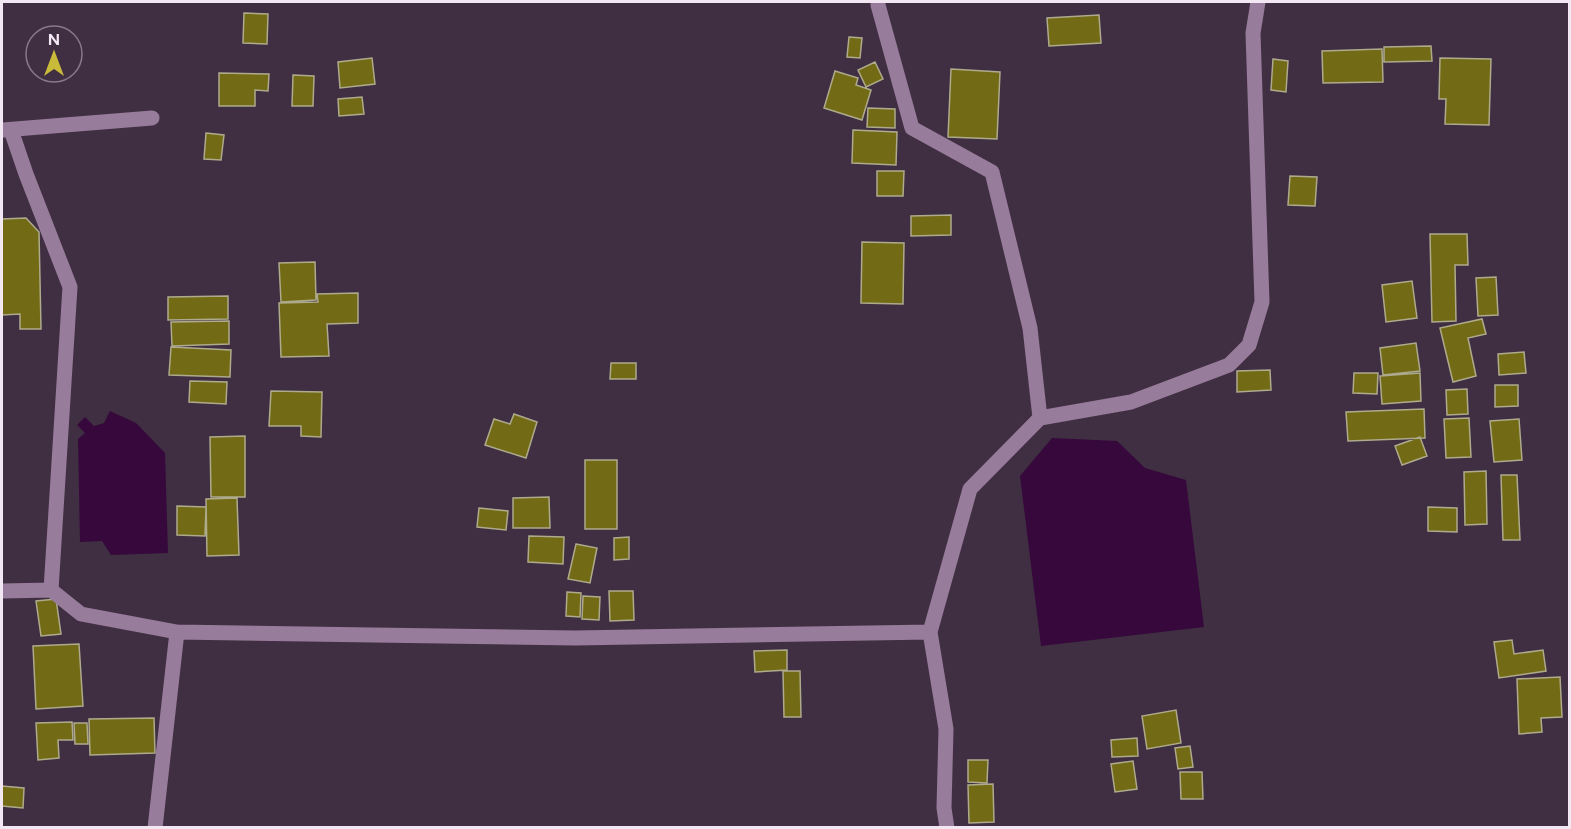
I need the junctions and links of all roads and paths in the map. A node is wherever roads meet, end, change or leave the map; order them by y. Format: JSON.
{"nodes":[{"id":1,"x":1258,"y":2,"type":"edge"},
{"id":2,"x":878,"y":5,"type":"dead end"},
{"id":3,"x":152,"y":118,"type":"dead end"},
{"id":4,"x":6,"y":130,"type":"edge"},
{"id":5,"x":1040,"y":418,"type":"junction"},
{"id":6,"x":51,"y":590,"type":"junction"},
{"id":7,"x":2,"y":591,"type":"edge"},
{"id":8,"x":177,"y":632,"type":"junction"},
{"id":9,"x":930,"y":632,"type":"junction"},
{"id":10,"x":155,"y":828,"type":"edge"},
{"id":11,"x":948,"y":828,"type":"edge"}],
"edges":[{"from":1,"to":5,"type":"street"},
{"from":2,"to":5,"type":"street"},
{"from":3,"to":4,"type":"street"},
{"from":4,"to":6,"type":"street"},
{"from":5,"to":9,"type":"street"},
{"from":6,"to":7,"type":"street"},
{"from":6,"to":8,"type":"street"},
{"from":8,"to":9,"type":"street"},
{"from":8,"to":10,"type":"street"},
{"from":9,"to":11,"type":"street"}]}
